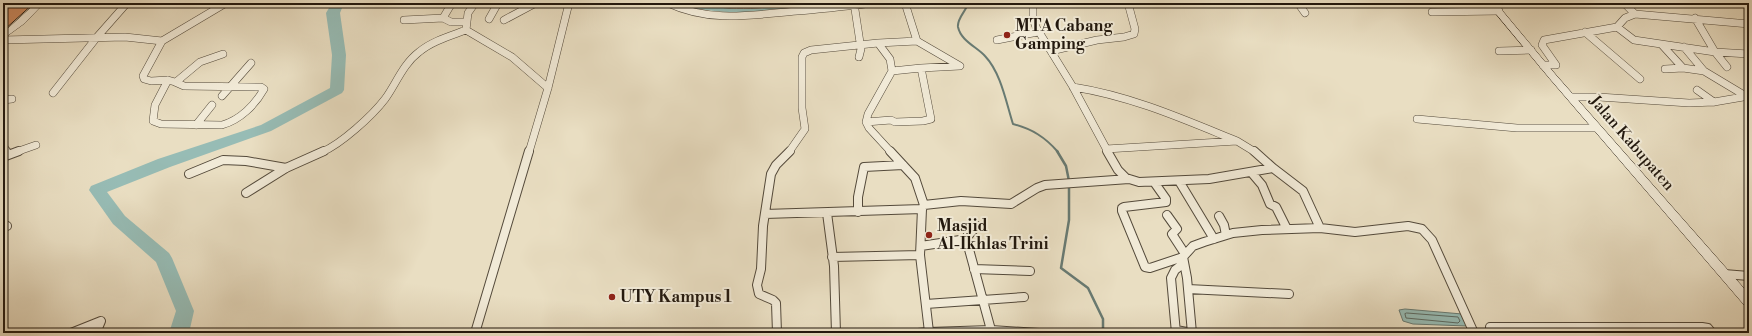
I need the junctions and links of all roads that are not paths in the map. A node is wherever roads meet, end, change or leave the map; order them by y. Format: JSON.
{"nodes":[{"id":1,"x":40,"y":3,"type":"edge"},
{"id":2,"x":127,"y":3,"type":"edge"},
{"id":3,"x":226,"y":3,"type":"edge"},
{"id":4,"x":452,"y":3,"type":"edge"},
{"id":5,"x":475,"y":3,"type":"edge"},
{"id":6,"x":498,"y":3,"type":"edge"},
{"id":7,"x":536,"y":3,"type":"edge"},
{"id":8,"x":569,"y":3,"type":"edge"},
{"id":9,"x":668,"y":3,"type":"edge"},
{"id":10,"x":711,"y":3,"type":"edge"},
{"id":11,"x":799,"y":3,"type":"edge"},
{"id":12,"x":873,"y":3,"type":"edge"},
{"id":13,"x":905,"y":3,"type":"edge"},
{"id":14,"x":1033,"y":3,"type":"edge"},
{"id":15,"x":1101,"y":3,"type":"edge"},
{"id":16,"x":1128,"y":3,"type":"edge"},
{"id":17,"x":1298,"y":3,"type":"edge"},
{"id":18,"x":1624,"y":3,"type":"edge"},
{"id":19,"x":854,"y":4,"type":"edge"},
{"id":20,"x":1495,"y":7,"type":"edge"},
{"id":21,"x":1432,"y":12,"type":"dead end"},
{"id":22,"x":1305,"y":13,"type":"dead end"},
{"id":23,"x":1635,"y":14,"type":"junction"},
{"id":24,"x":443,"y":18,"type":"junction"},
{"id":25,"x":1695,"y":18,"type":"junction"},
{"id":26,"x":489,"y":19,"type":"dead end"},
{"id":27,"x":404,"y":20,"type":"dead end"},
{"id":28,"x":504,"y":20,"type":"dead end"},
{"id":29,"x":467,"y":22,"type":"junction"},
{"id":30,"x":1749,"y":24,"type":"edge"},
{"id":31,"x":1617,"y":27,"type":"junction"},
{"id":32,"x":466,"y":30,"type":"junction"},
{"id":33,"x":1038,"y":32,"type":"junction"},
{"id":34,"x":1585,"y":32,"type":"junction"},
{"id":35,"x":3,"y":37,"type":"edge"},
{"id":36,"x":96,"y":38,"type":"junction"},
{"id":37,"x":3,"y":40,"type":"edge"},
{"id":38,"x":998,"y":40,"type":"dead end"},
{"id":39,"x":162,"y":41,"type":"junction"},
{"id":40,"x":917,"y":41,"type":"junction"},
{"id":41,"x":878,"y":43,"type":"junction"},
{"id":42,"x":860,"y":44,"type":"junction"},
{"id":43,"x":1662,"y":45,"type":"junction"},
{"id":44,"x":1684,"y":47,"type":"junction"},
{"id":45,"x":1531,"y":50,"type":"junction"},
{"id":46,"x":1051,"y":51,"type":"junction"},
{"id":47,"x":1499,"y":51,"type":"dead end"},
{"id":48,"x":1715,"y":52,"type":"junction"},
{"id":49,"x":223,"y":54,"type":"dead end"},
{"id":50,"x":1749,"y":54,"type":"edge"},
{"id":51,"x":859,"y":56,"type":"dead end"},
{"id":52,"x":251,"y":63,"type":"dead end"},
{"id":53,"x":1543,"y":65,"type":"junction"},
{"id":54,"x":1727,"y":67,"type":"dead end"},
{"id":55,"x":921,"y":68,"type":"junction"},
{"id":56,"x":1683,"y":68,"type":"junction"},
{"id":57,"x":1665,"y":69,"type":"dead end"},
{"id":58,"x":892,"y":71,"type":"junction"},
{"id":59,"x":1704,"y":71,"type":"junction"},
{"id":60,"x":1640,"y":79,"type":"dead end"},
{"id":61,"x":168,"y":80,"type":"junction"},
{"id":62,"x":176,"y":82,"type":"junction"},
{"id":63,"x":230,"y":86,"type":"junction"},
{"id":64,"x":1073,"y":87,"type":"junction"},
{"id":65,"x":548,"y":88,"type":"junction"},
{"id":66,"x":1697,"y":90,"type":"dead end"},
{"id":67,"x":53,"y":93,"type":"dead end"},
{"id":68,"x":1746,"y":95,"type":"edge"},
{"id":69,"x":222,"y":96,"type":"dead end"},
{"id":70,"x":1570,"y":97,"type":"junction"},
{"id":71,"x":12,"y":99,"type":"dead end"},
{"id":72,"x":3,"y":100,"type":"edge"},
{"id":73,"x":1714,"y":102,"type":"junction"},
{"id":74,"x":212,"y":105,"type":"dead end"},
{"id":75,"x":1417,"y":119,"type":"dead end"},
{"id":76,"x":866,"y":122,"type":"junction"},
{"id":77,"x":196,"y":125,"type":"junction"},
{"id":78,"x":1597,"y":128,"type":"junction"},
{"id":79,"x":1237,"y":141,"type":"junction"},
{"id":80,"x":3,"y":143,"type":"edge"},
{"id":81,"x":36,"y":145,"type":"dead end"},
{"id":82,"x":1106,"y":149,"type":"junction"},
{"id":83,"x":5,"y":156,"type":"edge"},
{"id":84,"x":903,"y":165,"type":"junction"},
{"id":85,"x":286,"y":168,"type":"junction"},
{"id":86,"x":1273,"y":168,"type":"junction"},
{"id":87,"x":1251,"y":172,"type":"junction"},
{"id":88,"x":189,"y":174,"type":"dead end"},
{"id":89,"x":1129,"y":179,"type":"junction"},
{"id":90,"x":1179,"y":181,"type":"junction"},
{"id":91,"x":1154,"y":182,"type":"junction"},
{"id":92,"x":246,"y":193,"type":"dead end"},
{"id":93,"x":923,"y":207,"type":"junction"},
{"id":94,"x":858,"y":212,"type":"junction"},
{"id":95,"x":827,"y":213,"type":"junction"},
{"id":96,"x":765,"y":214,"type":"junction"},
{"id":97,"x":1167,"y":216,"type":"dead end"},
{"id":98,"x":1219,"y":216,"type":"dead end"},
{"id":99,"x":976,"y":226,"type":"dead end"},
{"id":100,"x":1320,"y":228,"type":"junction"},
{"id":101,"x":1286,"y":229,"type":"junction"},
{"id":102,"x":1226,"y":235,"type":"junction"},
{"id":103,"x":1214,"y":239,"type":"junction"},
{"id":104,"x":964,"y":240,"type":"junction"},
{"id":105,"x":921,"y":246,"type":"junction"},
{"id":106,"x":920,"y":255,"type":"junction"},
{"id":107,"x":832,"y":257,"type":"junction"},
{"id":108,"x":1184,"y":258,"type":"junction"},
{"id":109,"x":974,"y":269,"type":"junction"},
{"id":110,"x":1030,"y":271,"type":"dead end"},
{"id":111,"x":1724,"y":274,"type":"junction"},
{"id":112,"x":1749,"y":276,"type":"edge"},
{"id":113,"x":1188,"y":289,"type":"junction"},
{"id":114,"x":1289,"y":294,"type":"dead end"},
{"id":115,"x":1024,"y":297,"type":"dead end"},
{"id":116,"x":984,"y":300,"type":"junction"},
{"id":117,"x":926,"y":304,"type":"junction"},
{"id":118,"x":1749,"y":304,"type":"edge"},
{"id":119,"x":1490,"y":327,"type":"dead end"},
{"id":120,"x":991,"y":330,"type":"junction"},
{"id":121,"x":1611,"y":330,"type":"edge"},
{"id":122,"x":929,"y":332,"type":"junction"},
{"id":123,"x":1176,"y":332,"type":"edge"},
{"id":124,"x":71,"y":333,"type":"edge"},
{"id":125,"x":96,"y":333,"type":"edge"},
{"id":126,"x":475,"y":333,"type":"edge"},
{"id":127,"x":777,"y":333,"type":"edge"},
{"id":128,"x":836,"y":333,"type":"edge"},
{"id":129,"x":918,"y":333,"type":"edge"},
{"id":130,"x":1038,"y":333,"type":"edge"},
{"id":131,"x":1192,"y":333,"type":"edge"},
{"id":132,"x":1474,"y":333,"type":"edge"},
{"id":133,"x":1712,"y":333,"type":"edge"}],
"edges":[{"from":1,"to":35,"type":"street"},
{"from":2,"to":36,"type":"street"},
{"from":3,"to":39,"type":"street"},
{"from":4,"to":24,"type":"street"},
{"from":5,"to":29,"type":"street"},
{"from":6,"to":26,"type":"street"},
{"from":7,"to":28,"type":"street"},
{"from":8,"to":65,"type":"street"},
{"from":9,"to":19,"type":"street"},
{"from":10,"to":11,"type":"street"},
{"from":12,"to":19,"type":"street"},
{"from":13,"to":40,"type":"street"},
{"from":14,"to":15,"type":"street"},
{"from":14,"to":33,"type":"street"},
{"from":16,"to":46,"type":"street"},
{"from":17,"to":22,"type":"street"},
{"from":18,"to":23,"type":"street"},
{"from":19,"to":42,"type":"street"},
{"from":20,"to":21,"type":"street"},
{"from":20,"to":45,"type":"main road","name":"Jalan Kabupaten"},
{"from":23,"to":25,"type":"street"},
{"from":23,"to":31,"type":"street"},
{"from":24,"to":27,"type":"street"},
{"from":24,"to":29,"type":"street"},
{"from":25,"to":30,"type":"street"},
{"from":25,"to":48,"type":"street"},
{"from":29,"to":32,"type":"street"},
{"from":31,"to":34,"type":"street"},
{"from":31,"to":43,"type":"street"},
{"from":32,"to":65,"type":"street"},
{"from":32,"to":85,"type":"street"},
{"from":33,"to":38,"type":"street"},
{"from":33,"to":46,"type":"street"},
{"from":34,"to":53,"type":"street"},
{"from":34,"to":60,"type":"street"},
{"from":36,"to":37,"type":"street"},
{"from":36,"to":39,"type":"street"},
{"from":36,"to":67,"type":"street"},
{"from":39,"to":61,"type":"street"},
{"from":40,"to":41,"type":"street"},
{"from":40,"to":55,"type":"street"},
{"from":41,"to":42,"type":"street"},
{"from":41,"to":58,"type":"street"},
{"from":42,"to":51,"type":"street"},
{"from":42,"to":96,"type":"street"},
{"from":43,"to":44,"type":"street"},
{"from":43,"to":56,"type":"street"},
{"from":44,"to":48,"type":"street"},
{"from":44,"to":59,"type":"street"},
{"from":45,"to":47,"type":"street"},
{"from":45,"to":53,"type":"main road","name":"Jalan Kabupaten"},
{"from":46,"to":64,"type":"street"},
{"from":48,"to":50,"type":"street"},
{"from":48,"to":54,"type":"street"},
{"from":49,"to":62,"type":"street"},
{"from":52,"to":63,"type":"street"},
{"from":53,"to":70,"type":"main road","name":"Jalan Kabupaten"},
{"from":55,"to":58,"type":"street"},
{"from":55,"to":76,"type":"street"},
{"from":56,"to":57,"type":"street"},
{"from":56,"to":59,"type":"street"},
{"from":58,"to":76,"type":"street"},
{"from":59,"to":68,"type":"street"},
{"from":61,"to":62,"type":"street"},
{"from":61,"to":77,"type":"street"},
{"from":62,"to":63,"type":"street"},
{"from":63,"to":69,"type":"street"},
{"from":63,"to":77,"type":"street"},
{"from":64,"to":79,"type":"street"},
{"from":64,"to":82,"type":"street"},
{"from":65,"to":126,"type":"street"},
{"from":66,"to":73,"type":"street"},
{"from":68,"to":73,"type":"street"},
{"from":70,"to":73,"type":"street"},
{"from":70,"to":78,"type":"main road","name":"Jalan Kabupaten"},
{"from":71,"to":72,"type":"street"},
{"from":74,"to":77,"type":"street"},
{"from":75,"to":78,"type":"street"},
{"from":76,"to":84,"type":"street"},
{"from":78,"to":111,"type":"main road","name":"Jalan Kabupaten"},
{"from":79,"to":82,"type":"street"},
{"from":79,"to":86,"type":"street"},
{"from":80,"to":83,"type":"street"},
{"from":81,"to":83,"type":"street"},
{"from":82,"to":89,"type":"street"},
{"from":84,"to":93,"type":"street"},
{"from":84,"to":94,"type":"street"},
{"from":85,"to":88,"type":"street"},
{"from":85,"to":92,"type":"street"},
{"from":86,"to":87,"type":"street"},
{"from":86,"to":100,"type":"street"},
{"from":87,"to":90,"type":"street"},
{"from":87,"to":101,"type":"street"},
{"from":89,"to":91,"type":"street"},
{"from":89,"to":93,"type":"street"},
{"from":90,"to":91,"type":"street"},
{"from":90,"to":103,"type":"street"},
{"from":91,"to":108,"type":"street"},
{"from":93,"to":94,"type":"street"},
{"from":93,"to":105,"type":"street"},
{"from":94,"to":95,"type":"street"},
{"from":95,"to":96,"type":"street"},
{"from":95,"to":107,"type":"street"},
{"from":96,"to":127,"type":"street"},
{"from":97,"to":108,"type":"street"},
{"from":98,"to":102,"type":"street"},
{"from":99,"to":104,"type":"street"},
{"from":100,"to":101,"type":"street"},
{"from":100,"to":132,"type":"street"},
{"from":101,"to":102,"type":"street"},
{"from":102,"to":103,"type":"street"},
{"from":103,"to":108,"type":"street"},
{"from":104,"to":105,"type":"street"},
{"from":104,"to":109,"type":"street"},
{"from":105,"to":106,"type":"street"},
{"from":106,"to":107,"type":"street"},
{"from":106,"to":117,"type":"street"},
{"from":107,"to":128,"type":"street"},
{"from":108,"to":113,"type":"street"},
{"from":108,"to":123,"type":"street"},
{"from":109,"to":110,"type":"street"},
{"from":109,"to":116,"type":"street"},
{"from":111,"to":112,"type":"street"},
{"from":111,"to":118,"type":"main road","name":"Jalan Kabupaten"},
{"from":113,"to":114,"type":"street"},
{"from":113,"to":131,"type":"street"},
{"from":115,"to":116,"type":"street"},
{"from":116,"to":117,"type":"street"},
{"from":116,"to":120,"type":"street"},
{"from":117,"to":122,"type":"street"},
{"from":119,"to":121,"type":"street"},
{"from":120,"to":122,"type":"street"},
{"from":120,"to":130,"type":"street"},
{"from":121,"to":133,"type":"street"},
{"from":122,"to":129,"type":"street"},
{"from":123,"to":131,"type":"street"},
{"from":124,"to":125,"type":"street"}]}
